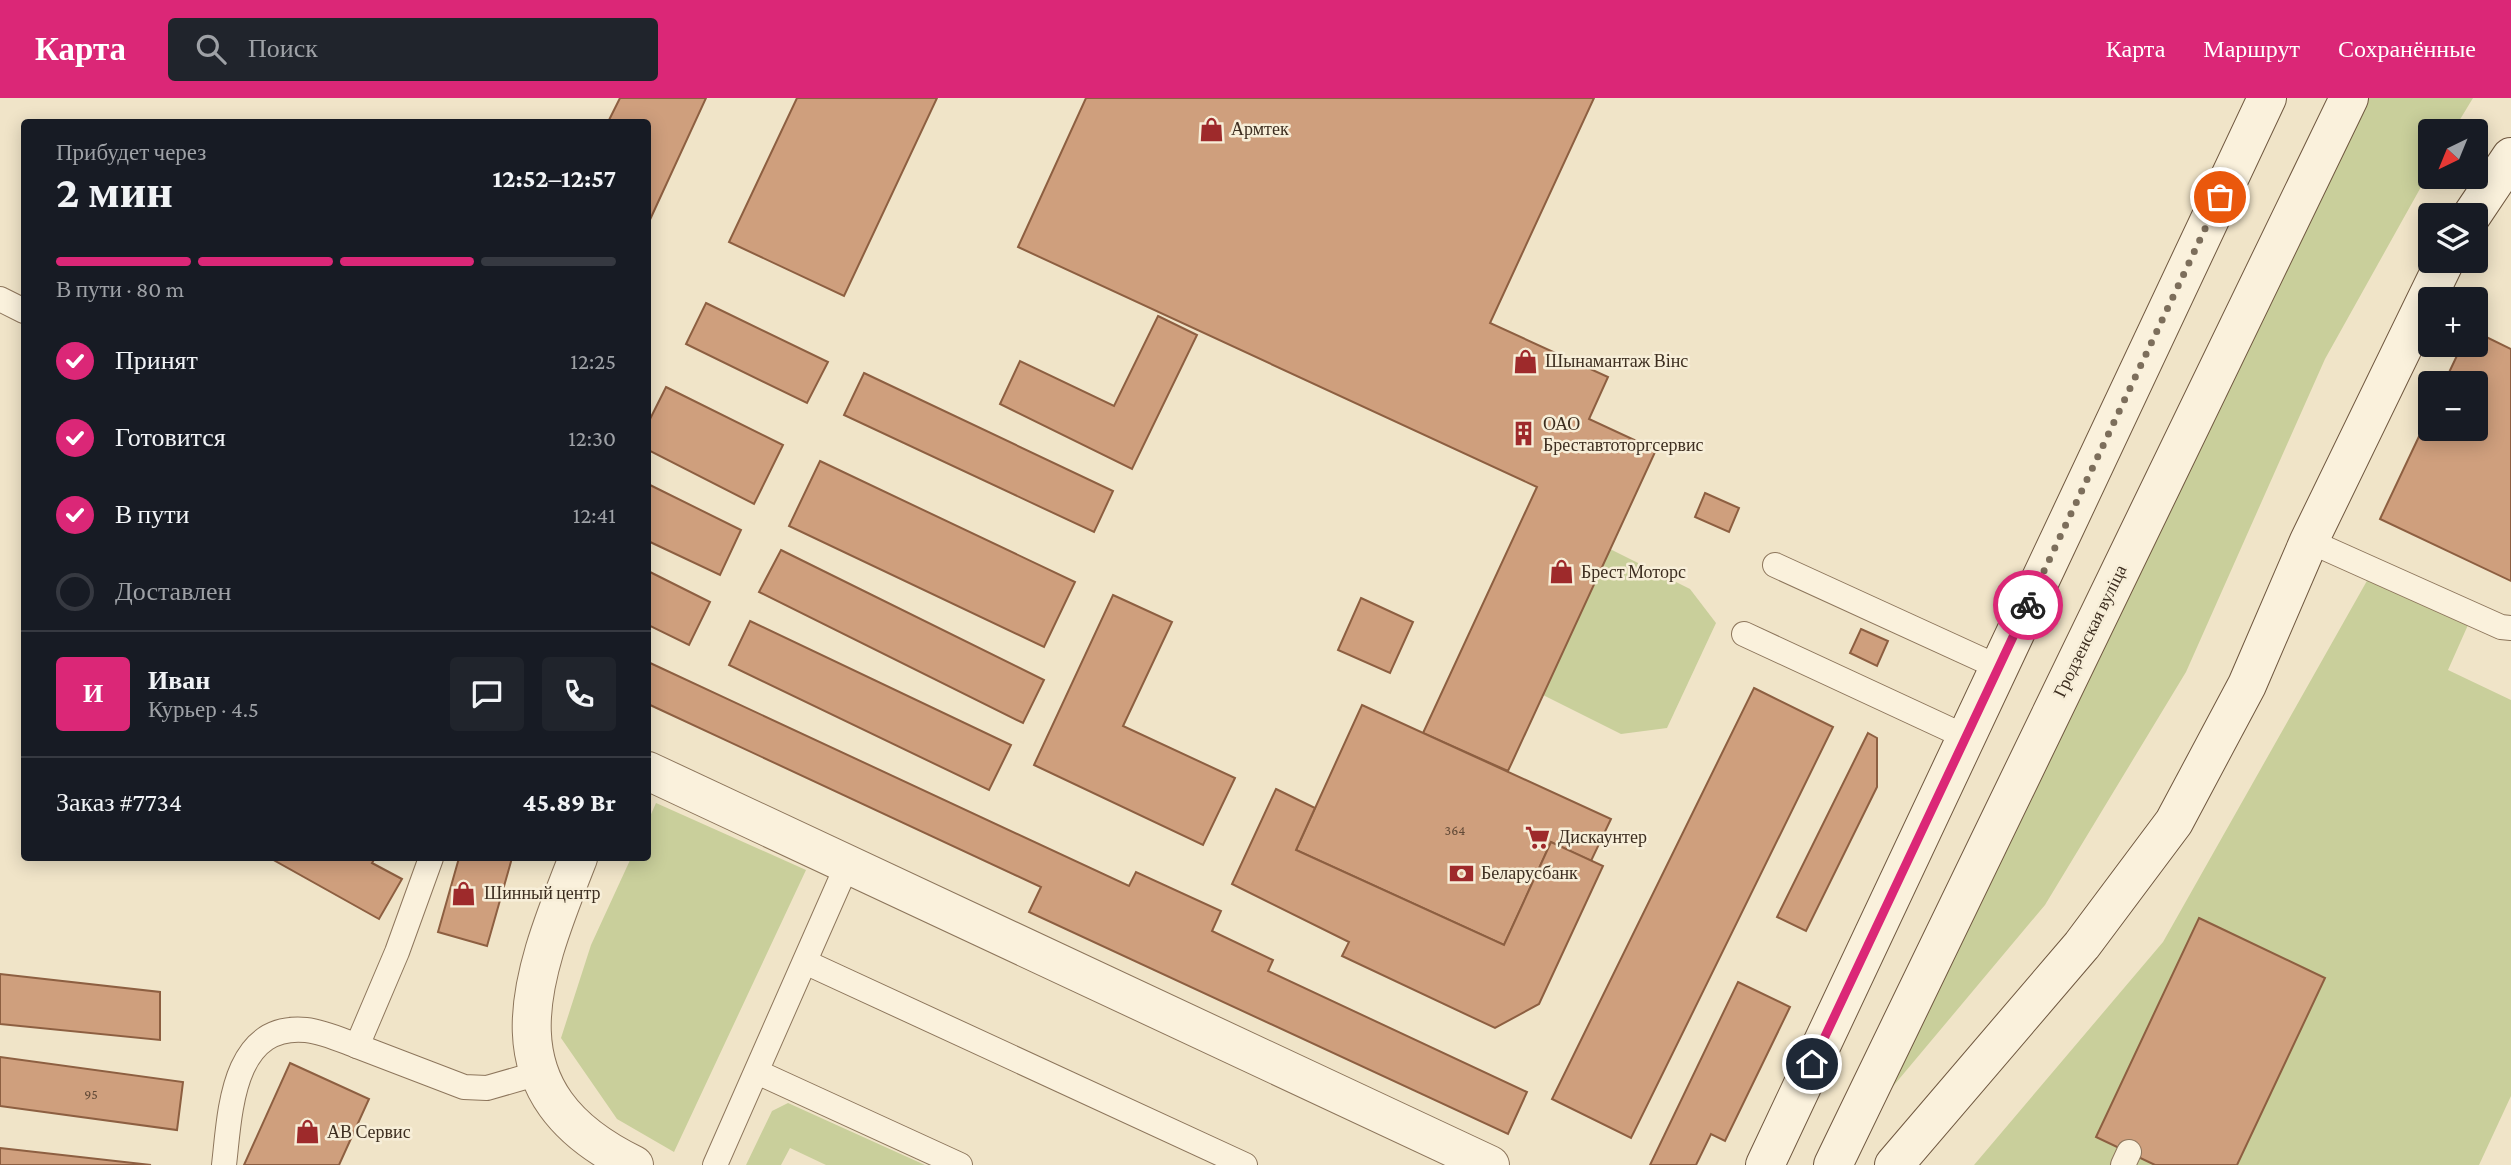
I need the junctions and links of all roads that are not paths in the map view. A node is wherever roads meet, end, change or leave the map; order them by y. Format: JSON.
{"nodes":[{"id":1,"x":2267,"y":98,"type":"edge"},
{"id":2,"x":2349,"y":98,"type":"edge"},
{"id":3,"x":2511,"y":157,"type":"edge"},
{"id":4,"x":2480,"y":203,"type":"edge"},
{"id":5,"x":2439,"y":273,"type":"edge"},
{"id":6,"x":0,"y":299,"type":"edge"},
{"id":7,"x":21,"y":310,"type":"edge"},
{"id":8,"x":2309,"y":541,"type":"junction"},
{"id":9,"x":1774,"y":565,"type":"dead end"},
{"id":10,"x":2511,"y":628,"type":"edge"},
{"id":11,"x":1744,"y":634,"type":"dead end"},
{"id":12,"x":1998,"y":667,"type":"junction"},
{"id":13,"x":1966,"y":737,"type":"junction"},
{"id":14,"x":651,"y":772,"type":"edge"},
{"id":15,"x":430,"y":861,"type":"edge"},
{"id":16,"x":577,"y":861,"type":"edge"},
{"id":17,"x":848,"y":863,"type":"junction"},
{"id":18,"x":805,"y":962,"type":"junction"},
{"id":19,"x":358,"y":1046,"type":"junction"},
{"id":20,"x":757,"y":1072,"type":"junction"},
{"id":21,"x":539,"y":1073,"type":"junction"},
{"id":22,"x":1214,"y":1158,"type":"edge"},
{"id":23,"x":224,"y":1165,"type":"edge"},
{"id":24,"x":634,"y":1165,"type":"edge"},
{"id":25,"x":715,"y":1165,"type":"edge"},
{"id":26,"x":960,"y":1165,"type":"edge"},
{"id":27,"x":1245,"y":1165,"type":"edge"},
{"id":28,"x":1490,"y":1165,"type":"edge"},
{"id":29,"x":1765,"y":1165,"type":"edge"},
{"id":30,"x":1832,"y":1165,"type":"edge"},
{"id":31,"x":1894,"y":1165,"type":"edge"}],
"edges":[{"from":1,"to":12,"type":"main road"},
{"from":2,"to":30,"type":"main road","name":"Гродзенская вуліца"},
{"from":3,"to":4,"type":"main road"},
{"from":5,"to":8,"type":"main road"},
{"from":6,"to":7,"type":"lane"},
{"from":8,"to":10,"type":"lane"},
{"from":8,"to":31,"type":"main road"},
{"from":9,"to":12,"type":"lane"},
{"from":11,"to":13,"type":"lane"},
{"from":12,"to":13,"type":"main road"},
{"from":13,"to":29,"type":"main road"},
{"from":14,"to":17,"type":"main road"},
{"from":15,"to":19,"type":"lane"},
{"from":16,"to":21,"type":"main road"},
{"from":17,"to":18,"type":"lane"},
{"from":17,"to":28,"type":"main road"},
{"from":18,"to":20,"type":"lane"},
{"from":18,"to":22,"type":"lane"},
{"from":19,"to":21,"type":"lane"},
{"from":19,"to":23,"type":"lane"},
{"from":20,"to":25,"type":"lane"},
{"from":20,"to":26,"type":"lane"},
{"from":21,"to":24,"type":"main road"},
{"from":22,"to":27,"type":"lane"}]}
